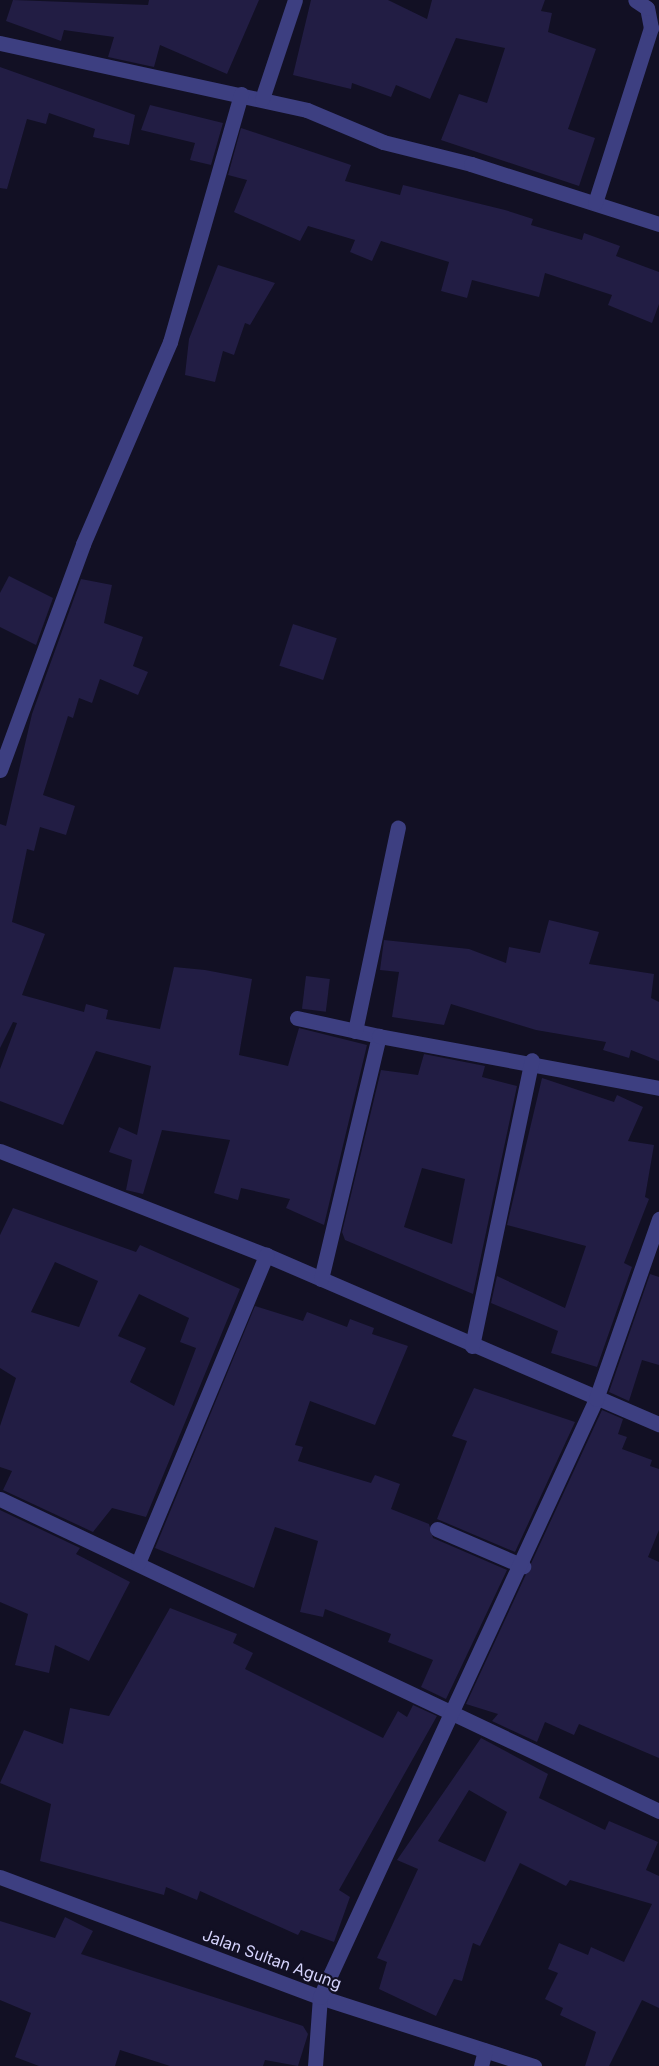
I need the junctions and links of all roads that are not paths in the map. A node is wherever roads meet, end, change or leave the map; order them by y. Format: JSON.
{"nodes":[{"id":1,"x":295,"y":0,"type":"edge"},
{"id":2,"x":635,"y":0,"type":"edge"},
{"id":3,"x":0,"y":43,"type":"edge"},
{"id":4,"x":241,"y":94,"type":"junction"},
{"id":5,"x":262,"y":99,"type":"junction"},
{"id":6,"x":595,"y":203,"type":"junction"},
{"id":7,"x":659,"y":224,"type":"edge"},
{"id":8,"x":0,"y":770,"type":"edge"},
{"id":9,"x":398,"y":827,"type":"dead end"},
{"id":10,"x":297,"y":1018,"type":"dead end"},
{"id":11,"x":355,"y":1031,"type":"junction"},
{"id":12,"x":379,"y":1036,"type":"junction"},
{"id":13,"x":532,"y":1060,"type":"junction"},
{"id":14,"x":659,"y":1088,"type":"edge"},
{"id":15,"x":0,"y":1151,"type":"edge"},
{"id":16,"x":659,"y":1219,"type":"edge"},
{"id":17,"x":266,"y":1255,"type":"junction"},
{"id":18,"x":321,"y":1280,"type":"junction"},
{"id":19,"x":472,"y":1346,"type":"junction"},
{"id":20,"x":596,"y":1399,"type":"junction"},
{"id":21,"x":659,"y":1425,"type":"edge"},
{"id":22,"x":0,"y":1498,"type":"edge"},
{"id":23,"x":437,"y":1529,"type":"dead end"},
{"id":24,"x":138,"y":1563,"type":"junction"},
{"id":25,"x":523,"y":1566,"type":"junction"},
{"id":26,"x":448,"y":1714,"type":"junction"},
{"id":27,"x":659,"y":1811,"type":"edge"},
{"id":28,"x":0,"y":1877,"type":"edge"},
{"id":29,"x":320,"y":1996,"type":"junction"},
{"id":30,"x":485,"y":2050,"type":"junction"},
{"id":31,"x":315,"y":2066,"type":"edge"},
{"id":32,"x":481,"y":2066,"type":"edge"},
{"id":33,"x":534,"y":2066,"type":"edge"}],
"edges":[{"from":1,"to":5,"type":"street"},
{"from":2,"to":6,"type":"street"},
{"from":3,"to":4,"type":"street"},
{"from":4,"to":5,"type":"street"},
{"from":4,"to":8,"type":"street"},
{"from":5,"to":6,"type":"street"},
{"from":6,"to":7,"type":"street"},
{"from":9,"to":11,"type":"street"},
{"from":10,"to":11,"type":"street"},
{"from":11,"to":12,"type":"street"},
{"from":12,"to":13,"type":"street"},
{"from":12,"to":18,"type":"street"},
{"from":13,"to":14,"type":"street"},
{"from":13,"to":19,"type":"street"},
{"from":15,"to":17,"type":"street"},
{"from":16,"to":20,"type":"street"},
{"from":17,"to":18,"type":"street"},
{"from":17,"to":24,"type":"street"},
{"from":18,"to":19,"type":"street"},
{"from":19,"to":20,"type":"street"},
{"from":20,"to":21,"type":"street"},
{"from":20,"to":25,"type":"street"},
{"from":22,"to":24,"type":"street"},
{"from":23,"to":25,"type":"street"},
{"from":24,"to":26,"type":"street"},
{"from":25,"to":26,"type":"street"},
{"from":26,"to":27,"type":"street"},
{"from":26,"to":29,"type":"street"},
{"from":28,"to":29,"type":"street","name":"Jalan Sultan Agung"},
{"from":29,"to":30,"type":"street","name":"Jalan Sultan Agung"},
{"from":29,"to":31,"type":"street"},
{"from":30,"to":32,"type":"street"},
{"from":30,"to":33,"type":"street","name":"Jalan Sultan Agung"}]}
